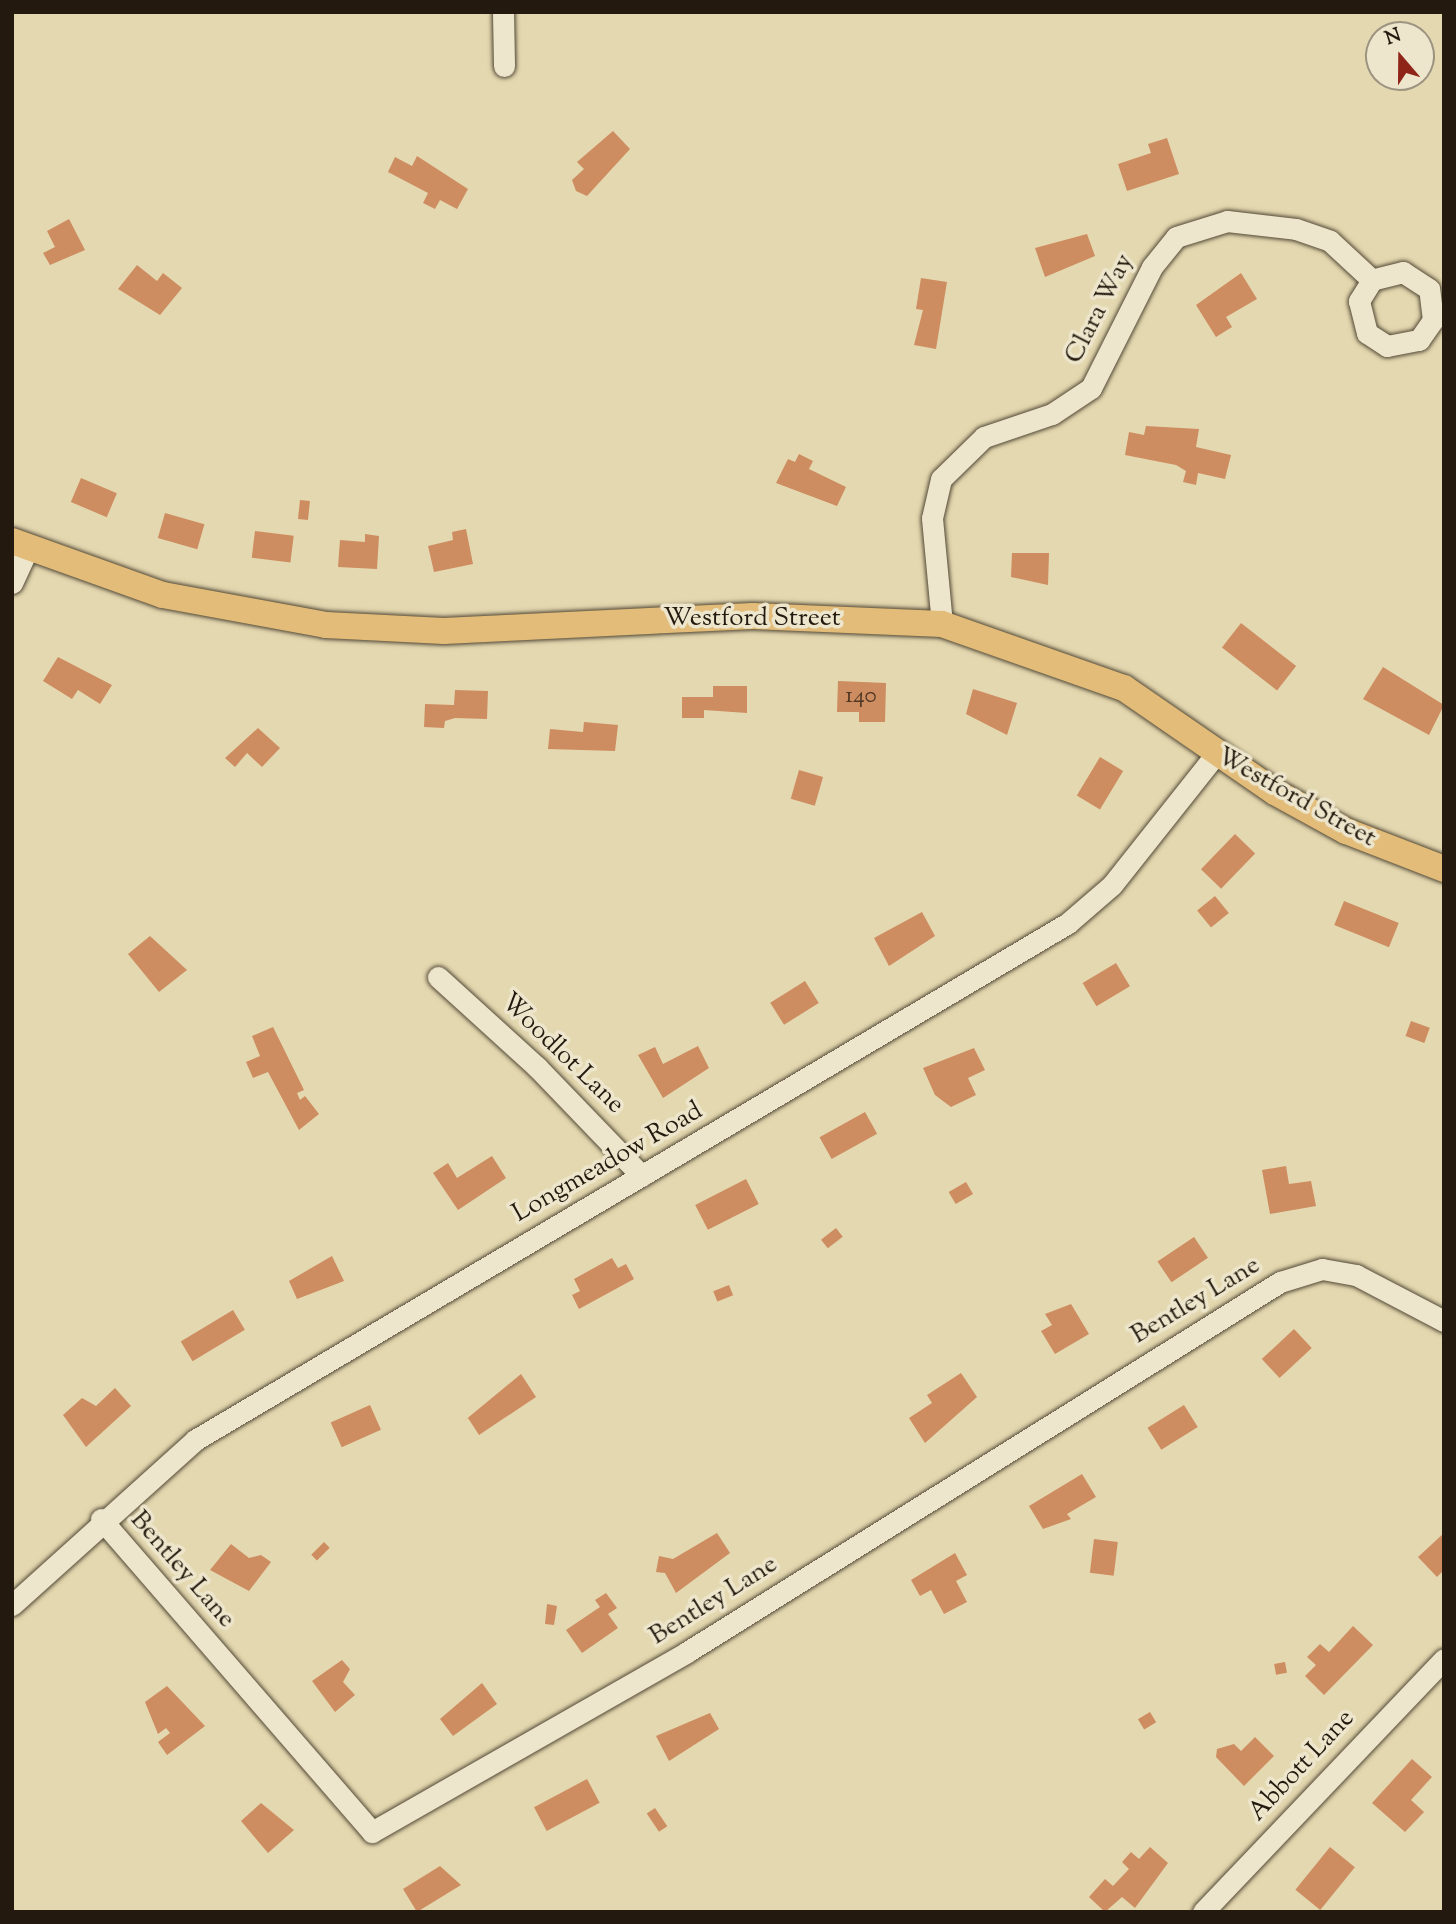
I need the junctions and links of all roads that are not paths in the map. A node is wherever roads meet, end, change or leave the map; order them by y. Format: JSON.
{"nodes":[{"id":1,"x":503,"y":12,"type":"edge"},
{"id":2,"x":504,"y":66,"type":"dead end"},
{"id":3,"x":1372,"y":280,"type":"dead end"},
{"id":4,"x":21,"y":543,"type":"edge"},
{"id":5,"x":12,"y":583,"type":"edge"},
{"id":6,"x":942,"y":624,"type":"junction"},
{"id":7,"x":1215,"y":755,"type":"junction"},
{"id":8,"x":1444,"y":869,"type":"edge"},
{"id":9,"x":438,"y":977,"type":"dead end"},
{"id":10,"x":642,"y":1176,"type":"junction"},
{"id":11,"x":1444,"y":1321,"type":"edge"},
{"id":12,"x":101,"y":1519,"type":"junction"},
{"id":13,"x":12,"y":1605,"type":"edge"},
{"id":14,"x":1444,"y":1659,"type":"edge"},
{"id":15,"x":1203,"y":1912,"type":"edge"}],
"edges":[{"from":1,"to":2,"type":"street"},
{"from":3,"to":6,"type":"street","name":"Clara Way"},
{"from":4,"to":5,"type":"street"},
{"from":4,"to":6,"type":"main road","name":"Westford Street"},
{"from":6,"to":7,"type":"main road","name":"Westford Street"},
{"from":7,"to":8,"type":"main road","name":"Westford Street"},
{"from":7,"to":10,"type":"street","name":"Longmeadow Road"},
{"from":9,"to":10,"type":"street","name":"Woodlot Lane"},
{"from":10,"to":12,"type":"street","name":"Longmeadow Road"},
{"from":11,"to":12,"type":"street","name":"Bentley Lane"},
{"from":12,"to":13,"type":"street","name":"Longmeadow Road"},
{"from":14,"to":15,"type":"street","name":"Abbott Lane"}]}
